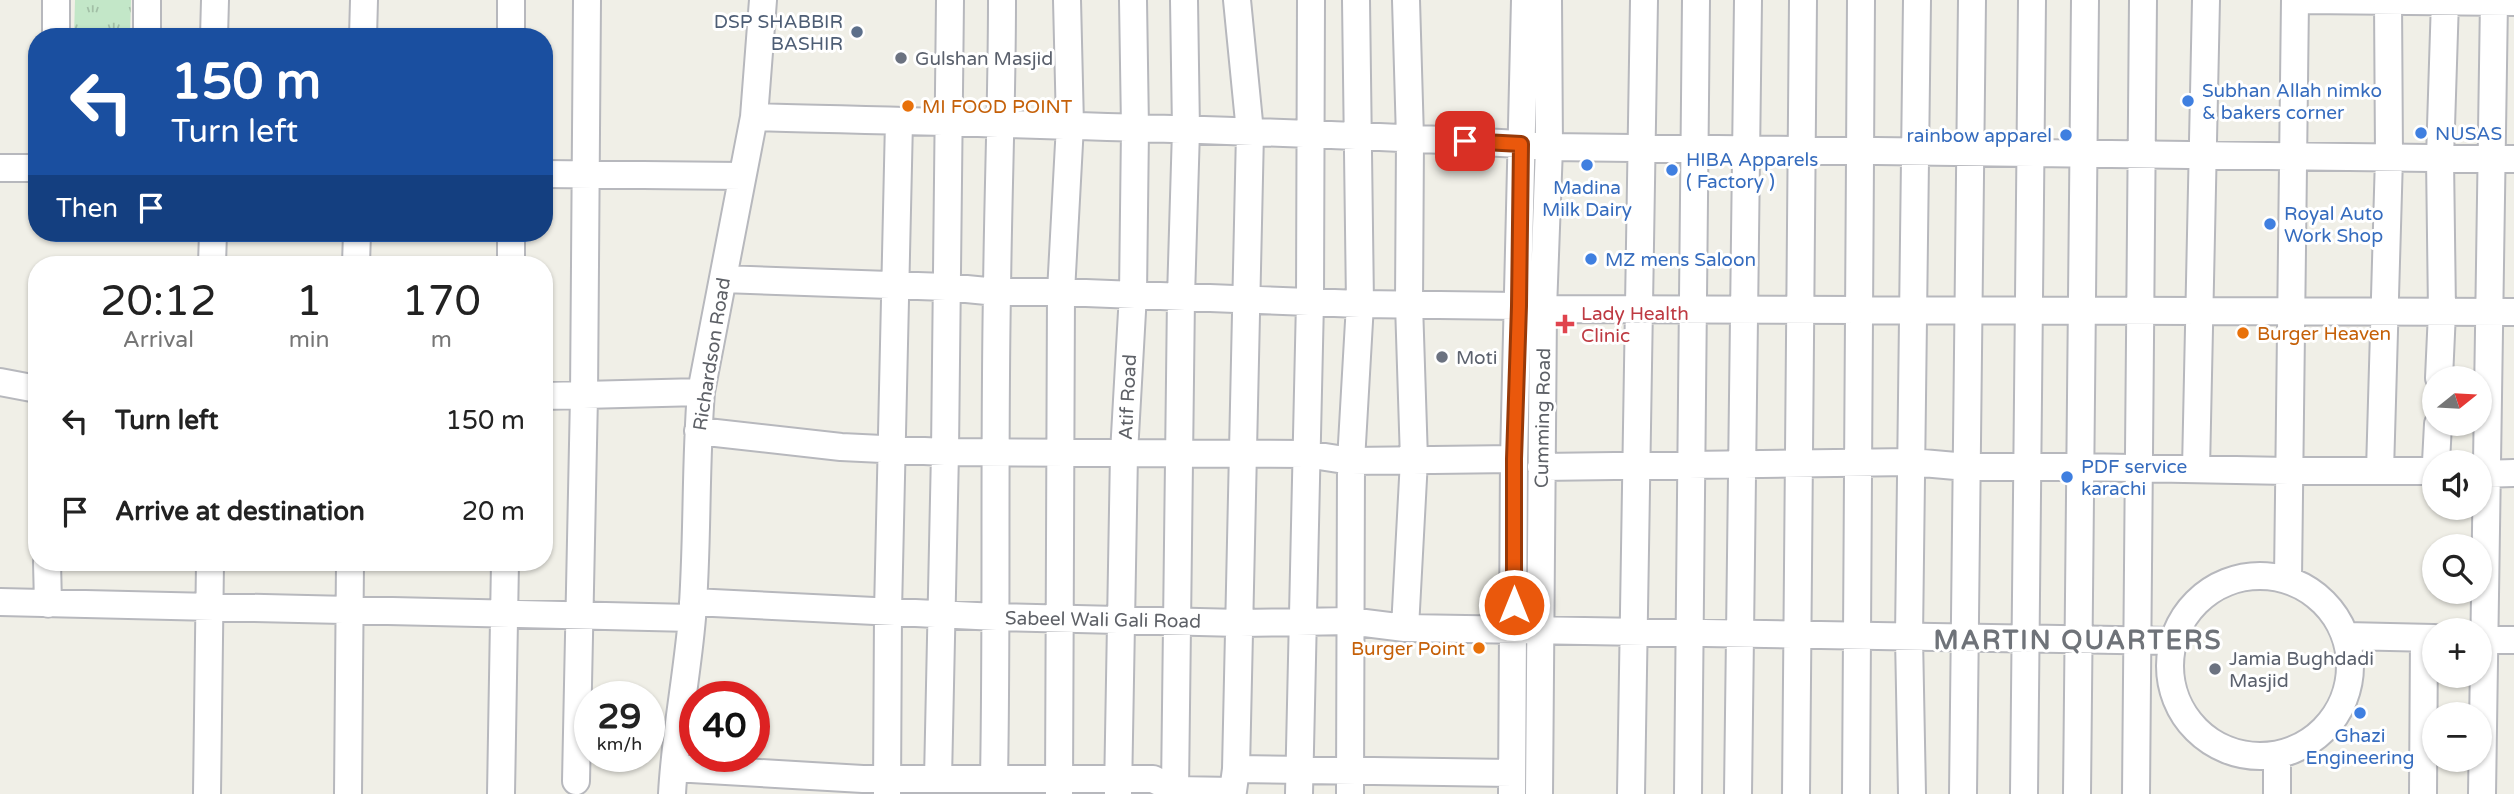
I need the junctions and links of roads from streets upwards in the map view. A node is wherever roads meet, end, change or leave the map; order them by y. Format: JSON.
{"nodes":[{"id":1,"x":56,"y":0,"type":"edge"},
{"id":2,"x":147,"y":0,"type":"edge"},
{"id":3,"x":215,"y":0,"type":"edge"},
{"id":4,"x":364,"y":0,"type":"edge"},
{"id":5,"x":511,"y":0,"type":"edge"},
{"id":6,"x":587,"y":0,"type":"edge"},
{"id":7,"x":763,"y":0,"type":"edge"},
{"id":8,"x":950,"y":0,"type":"edge"},
{"id":9,"x":1002,"y":0,"type":"edge"},
{"id":10,"x":1067,"y":0,"type":"edge"},
{"id":11,"x":1133,"y":0,"type":"edge"},
{"id":12,"x":1184,"y":0,"type":"edge"},
{"id":13,"x":1237,"y":0,"type":"edge"},
{"id":14,"x":1311,"y":0,"type":"edge"},
{"id":15,"x":1356,"y":0,"type":"edge"},
{"id":16,"x":1406,"y":0,"type":"edge"},
{"id":17,"x":1525,"y":0,"type":"edge"},
{"id":18,"x":1548,"y":0,"type":"edge"},
{"id":19,"x":1644,"y":0,"type":"edge"},
{"id":20,"x":1696,"y":0,"type":"edge"},
{"id":21,"x":1748,"y":0,"type":"edge"},
{"id":22,"x":1804,"y":0,"type":"edge"},
{"id":23,"x":1861,"y":0,"type":"edge"},
{"id":24,"x":1917,"y":0,"type":"edge"},
{"id":25,"x":1972,"y":0,"type":"edge"},
{"id":26,"x":2032,"y":0,"type":"edge"},
{"id":27,"x":2085,"y":0,"type":"edge"},
{"id":28,"x":2143,"y":0,"type":"edge"},
{"id":29,"x":2206,"y":0,"type":"edge"},
{"id":30,"x":2295,"y":0,"type":"edge"},
{"id":31,"x":2304,"y":0,"type":"edge"},
{"id":32,"x":2388,"y":1,"type":"edge"},
{"id":33,"x":2445,"y":1,"type":"edge"},
{"id":34,"x":2501,"y":1,"type":"edge"},
{"id":35,"x":56,"y":28,"type":"edge"},
{"id":36,"x":147,"y":28,"type":"edge"},
{"id":37,"x":214,"y":28,"type":"edge"},
{"id":38,"x":363,"y":28,"type":"edge"},
{"id":39,"x":511,"y":28,"type":"edge"},
{"id":40,"x":754,"y":117,"type":"junction"},
{"id":41,"x":899,"y":121,"type":"junction"},
{"id":42,"x":948,"y":121,"type":"junction"},
{"id":43,"x":1002,"y":123,"type":"junction"},
{"id":44,"x":1070,"y":125,"type":"junction"},
{"id":45,"x":1135,"y":128,"type":"junction"},
{"id":46,"x":1186,"y":130,"type":"junction"},
{"id":47,"x":1250,"y":132,"type":"junction"},
{"id":48,"x":1312,"y":134,"type":"junction"},
{"id":49,"x":1358,"y":136,"type":"junction"},
{"id":50,"x":1410,"y":138,"type":"junction"},
{"id":51,"x":1521,"y":144,"type":"junction"},
{"id":52,"x":1549,"y":147,"type":"junction"},
{"id":53,"x":1642,"y":148,"type":"junction"},
{"id":54,"x":1695,"y":149,"type":"junction"},
{"id":55,"x":1746,"y":149,"type":"junction"},
{"id":56,"x":1802,"y":150,"type":"junction"},
{"id":57,"x":1859,"y":151,"type":"junction"},
{"id":58,"x":1915,"y":152,"type":"junction"},
{"id":59,"x":1970,"y":152,"type":"junction"},
{"id":60,"x":2030,"y":153,"type":"junction"},
{"id":61,"x":2083,"y":154,"type":"junction"},
{"id":62,"x":2141,"y":154,"type":"junction"},
{"id":63,"x":2203,"y":155,"type":"junction"},
{"id":64,"x":2293,"y":156,"type":"junction"},
{"id":65,"x":2389,"y":157,"type":"junction"},
{"id":66,"x":2440,"y":158,"type":"junction"},
{"id":67,"x":2503,"y":159,"type":"edge"},
{"id":68,"x":0,"y":168,"type":"edge"},
{"id":69,"x":28,"y":169,"type":"edge"},
{"id":70,"x":553,"y":174,"type":"edge"},
{"id":71,"x":587,"y":174,"type":"junction"},
{"id":72,"x":742,"y":176,"type":"junction"},
{"id":73,"x":723,"y":279,"type":"junction"},
{"id":74,"x":895,"y":285,"type":"junction"},
{"id":75,"x":946,"y":287,"type":"junction"},
{"id":76,"x":997,"y":292,"type":"junction"},
{"id":77,"x":1060,"y":292,"type":"junction"},
{"id":78,"x":1133,"y":294,"type":"junction"},
{"id":79,"x":1181,"y":297,"type":"junction"},
{"id":80,"x":1244,"y":299,"type":"junction"},
{"id":81,"x":1310,"y":301,"type":"junction"},
{"id":82,"x":1360,"y":304,"type":"junction"},
{"id":83,"x":1409,"y":304,"type":"junction"},
{"id":84,"x":1531,"y":307,"type":"junction"},
{"id":85,"x":1639,"y":309,"type":"junction"},
{"id":86,"x":1693,"y":309,"type":"junction"},
{"id":87,"x":1744,"y":310,"type":"junction"},
{"id":88,"x":1800,"y":310,"type":"junction"},
{"id":89,"x":1858,"y":310,"type":"junction"},
{"id":90,"x":1913,"y":310,"type":"junction"},
{"id":91,"x":1968,"y":310,"type":"junction"},
{"id":92,"x":2028,"y":311,"type":"junction"},
{"id":93,"x":2082,"y":311,"type":"junction"},
{"id":94,"x":2139,"y":311,"type":"junction"},
{"id":95,"x":2199,"y":311,"type":"junction"},
{"id":96,"x":2291,"y":311,"type":"junction"},
{"id":97,"x":2384,"y":312,"type":"junction"},
{"id":98,"x":2442,"y":312,"type":"junction"},
{"id":99,"x":2502,"y":312,"type":"edge"},
{"id":100,"x":2440,"y":366,"type":"edge"},
{"id":101,"x":0,"y":382,"type":"edge"},
{"id":102,"x":28,"y":387,"type":"edge"},
{"id":103,"x":701,"y":393,"type":"junction"},
{"id":104,"x":553,"y":396,"type":"edge"},
{"id":105,"x":584,"y":396,"type":"junction"},
{"id":106,"x":698,"y":431,"type":"junction"},
{"id":107,"x":891,"y":450,"type":"junction"},
{"id":108,"x":2487,"y":450,"type":"edge"},
{"id":109,"x":945,"y":452,"type":"junction"},
{"id":110,"x":997,"y":453,"type":"junction"},
{"id":111,"x":1062,"y":453,"type":"junction"},
{"id":112,"x":1124,"y":453,"type":"junction"},
{"id":113,"x":1180,"y":454,"type":"junction"},
{"id":114,"x":1306,"y":454,"type":"junction"},
{"id":115,"x":1242,"y":455,"type":"junction"},
{"id":116,"x":1514,"y":459,"type":"junction"},
{"id":117,"x":1414,"y":460,"type":"junction"},
{"id":118,"x":1352,"y":461,"type":"junction"},
{"id":119,"x":1857,"y":462,"type":"junction"},
{"id":120,"x":1911,"y":462,"type":"junction"},
{"id":121,"x":1799,"y":463,"type":"junction"},
{"id":122,"x":1742,"y":464,"type":"junction"},
{"id":123,"x":1691,"y":465,"type":"junction"},
{"id":124,"x":1637,"y":466,"type":"junction"},
{"id":125,"x":1541,"y":467,"type":"junction"},
{"id":126,"x":1967,"y":467,"type":"junction"},
{"id":127,"x":2080,"y":467,"type":"junction"},
{"id":128,"x":2026,"y":468,"type":"junction"},
{"id":129,"x":2138,"y":469,"type":"junction"},
{"id":130,"x":2196,"y":470,"type":"junction"},
{"id":131,"x":2290,"y":471,"type":"junction"},
{"id":132,"x":2380,"y":471,"type":"junction"},
{"id":133,"x":2422,"y":471,"type":"edge"},
{"id":134,"x":2514,"y":472,"type":"edge"},
{"id":135,"x":2492,"y":473,"type":"edge"},
{"id":136,"x":2483,"y":520,"type":"edge"},
{"id":137,"x":47,"y":571,"type":"edge"},
{"id":138,"x":210,"y":571,"type":"edge"},
{"id":139,"x":350,"y":571,"type":"edge"},
{"id":140,"x":505,"y":571,"type":"edge"},
{"id":141,"x":2288,"y":579,"type":"junction"},
{"id":142,"x":0,"y":603,"type":"edge"},
{"id":143,"x":48,"y":604,"type":"junction"},
{"id":144,"x":210,"y":607,"type":"junction"},
{"id":145,"x":349,"y":610,"type":"junction"},
{"id":146,"x":692,"y":610,"type":"junction"},
{"id":147,"x":888,"y":612,"type":"junction"},
{"id":148,"x":942,"y":612,"type":"junction"},
{"id":149,"x":503,"y":613,"type":"junction"},
{"id":150,"x":580,"y":615,"type":"junction"},
{"id":151,"x":997,"y":617,"type":"junction"},
{"id":152,"x":1058,"y":617,"type":"junction"},
{"id":153,"x":2482,"y":618,"type":"edge"},
{"id":154,"x":1121,"y":619,"type":"junction"},
{"id":155,"x":1304,"y":620,"type":"junction"},
{"id":156,"x":1178,"y":621,"type":"junction"},
{"id":157,"x":1349,"y":621,"type":"junction"},
{"id":158,"x":1240,"y":623,"type":"junction"},
{"id":159,"x":1405,"y":628,"type":"junction"},
{"id":160,"x":1514,"y":631,"type":"junction"},
{"id":161,"x":1541,"y":632,"type":"junction"},
{"id":162,"x":1634,"y":633,"type":"junction"},
{"id":163,"x":1689,"y":634,"type":"junction"},
{"id":164,"x":1740,"y":635,"type":"junction"},
{"id":165,"x":1797,"y":636,"type":"junction"},
{"id":166,"x":2346,"y":636,"type":"junction"},
{"id":167,"x":1856,"y":637,"type":"junction"},
{"id":168,"x":1909,"y":638,"type":"junction"},
{"id":169,"x":1965,"y":638,"type":"junction"},
{"id":170,"x":2422,"y":638,"type":"edge"},
{"id":171,"x":2024,"y":639,"type":"junction"},
{"id":172,"x":2492,"y":639,"type":"edge"},
{"id":173,"x":2078,"y":640,"type":"junction"},
{"id":174,"x":2514,"y":640,"type":"edge"},
{"id":175,"x":2136,"y":641,"type":"junction"},
{"id":176,"x":2173,"y":641,"type":"junction"},
{"id":177,"x":2427,"y":688,"type":"edge"},
{"id":178,"x":2482,"y":688,"type":"edge"},
{"id":179,"x":2277,"y":756,"type":"junction"},
{"id":180,"x":674,"y":768,"type":"junction"},
{"id":181,"x":938,"y":779,"type":"junction"},
{"id":182,"x":576,"y":781,"type":"dead end"},
{"id":183,"x":1299,"y":782,"type":"edge"},
{"id":184,"x":1350,"y":783,"type":"edge"},
{"id":185,"x":984,"y":784,"type":"edge"},
{"id":186,"x":1512,"y":784,"type":"edge"},
{"id":187,"x":1234,"y":785,"type":"edge"},
{"id":188,"x":1118,"y":786,"type":"edge"},
{"id":189,"x":887,"y":787,"type":"edge"},
{"id":190,"x":1059,"y":787,"type":"edge"},
{"id":191,"x":1175,"y":790,"type":"junction"},
{"id":192,"x":208,"y":794,"type":"edge"},
{"id":193,"x":348,"y":794,"type":"edge"},
{"id":194,"x":501,"y":794,"type":"edge"},
{"id":195,"x":673,"y":794,"type":"edge"},
{"id":196,"x":1538,"y":794,"type":"edge"},
{"id":197,"x":1631,"y":794,"type":"edge"},
{"id":198,"x":1688,"y":794,"type":"edge"},
{"id":199,"x":1738,"y":794,"type":"edge"},
{"id":200,"x":1796,"y":794,"type":"edge"},
{"id":201,"x":1856,"y":794,"type":"edge"},
{"id":202,"x":1912,"y":794,"type":"edge"},
{"id":203,"x":1963,"y":794,"type":"edge"},
{"id":204,"x":2024,"y":794,"type":"edge"},
{"id":205,"x":2077,"y":794,"type":"edge"},
{"id":206,"x":2136,"y":794,"type":"edge"},
{"id":207,"x":2277,"y":794,"type":"edge"},
{"id":208,"x":2423,"y":794,"type":"edge"},
{"id":209,"x":2482,"y":794,"type":"edge"}],
"edges":[{"from":1,"to":35,"type":"street"},
{"from":2,"to":36,"type":"street"},
{"from":3,"to":37,"type":"street"},
{"from":4,"to":38,"type":"street"},
{"from":5,"to":39,"type":"street"},
{"from":6,"to":71,"type":"street"},
{"from":7,"to":40,"type":"street","name":"Richardson Road"},
{"from":8,"to":42,"type":"street"},
{"from":9,"to":43,"type":"street"},
{"from":10,"to":44,"type":"street"},
{"from":11,"to":45,"type":"street","name":"Atif Road"},
{"from":12,"to":46,"type":"street"},
{"from":13,"to":47,"type":"street"},
{"from":14,"to":48,"type":"street"},
{"from":15,"to":49,"type":"street"},
{"from":16,"to":50,"type":"street"},
{"from":17,"to":51,"type":"street","name":"Cumming Road"},
{"from":18,"to":52,"type":"street","name":"Cumming Road"},
{"from":19,"to":53,"type":"street"},
{"from":20,"to":54,"type":"street"},
{"from":21,"to":55,"type":"street"},
{"from":22,"to":56,"type":"street"},
{"from":23,"to":57,"type":"street"},
{"from":24,"to":58,"type":"street"},
{"from":25,"to":59,"type":"street"},
{"from":26,"to":60,"type":"street"},
{"from":27,"to":61,"type":"street"},
{"from":28,"to":62,"type":"street"},
{"from":29,"to":63,"type":"street"},
{"from":30,"to":64,"type":"street"},
{"from":31,"to":32,"type":"street"},
{"from":32,"to":33,"type":"street"},
{"from":32,"to":65,"type":"street"},
{"from":33,"to":34,"type":"street"},
{"from":33,"to":66,"type":"street"},
{"from":34,"to":67,"type":"street"},
{"from":40,"to":41,"type":"street"},
{"from":40,"to":72,"type":"street","name":"Richardson Road"},
{"from":41,"to":42,"type":"street"},
{"from":41,"to":74,"type":"street"},
{"from":42,"to":43,"type":"street"},
{"from":42,"to":75,"type":"street"},
{"from":43,"to":44,"type":"street"},
{"from":43,"to":76,"type":"street"},
{"from":44,"to":45,"type":"street"},
{"from":44,"to":77,"type":"street"},
{"from":45,"to":46,"type":"street"},
{"from":45,"to":78,"type":"street","name":"Atif Road"},
{"from":46,"to":47,"type":"street"},
{"from":46,"to":79,"type":"street"},
{"from":47,"to":48,"type":"street"},
{"from":47,"to":80,"type":"street"},
{"from":48,"to":49,"type":"street"},
{"from":48,"to":81,"type":"street"},
{"from":49,"to":50,"type":"street"},
{"from":49,"to":82,"type":"street"},
{"from":50,"to":51,"type":"street"},
{"from":50,"to":83,"type":"street"},
{"from":51,"to":52,"type":"street"},
{"from":51,"to":84,"type":"street","name":"Cumming Road"},
{"from":52,"to":53,"type":"street"},
{"from":52,"to":84,"type":"street","name":"Cumming Road"},
{"from":53,"to":54,"type":"street"},
{"from":53,"to":85,"type":"street"},
{"from":54,"to":55,"type":"street"},
{"from":54,"to":86,"type":"street"},
{"from":55,"to":56,"type":"street"},
{"from":55,"to":87,"type":"street"},
{"from":56,"to":57,"type":"street"},
{"from":56,"to":88,"type":"street"},
{"from":57,"to":58,"type":"street"},
{"from":57,"to":89,"type":"street"},
{"from":58,"to":59,"type":"street"},
{"from":58,"to":90,"type":"street"},
{"from":59,"to":60,"type":"street"},
{"from":59,"to":91,"type":"street"},
{"from":60,"to":61,"type":"street"},
{"from":60,"to":92,"type":"street"},
{"from":61,"to":62,"type":"street"},
{"from":61,"to":93,"type":"street"},
{"from":62,"to":63,"type":"street"},
{"from":62,"to":94,"type":"street"},
{"from":63,"to":64,"type":"street"},
{"from":63,"to":95,"type":"street"},
{"from":64,"to":65,"type":"street"},
{"from":64,"to":96,"type":"street"},
{"from":65,"to":66,"type":"street"},
{"from":65,"to":97,"type":"street"},
{"from":66,"to":67,"type":"street"},
{"from":66,"to":98,"type":"street"},
{"from":67,"to":99,"type":"street"},
{"from":68,"to":69,"type":"street"},
{"from":70,"to":71,"type":"street"},
{"from":71,"to":72,"type":"street"},
{"from":71,"to":105,"type":"street"},
{"from":72,"to":73,"type":"street","name":"Richardson Road"},
{"from":73,"to":74,"type":"street"},
{"from":73,"to":103,"type":"street","name":"Richardson Road"},
{"from":74,"to":75,"type":"street"},
{"from":74,"to":107,"type":"street"},
{"from":75,"to":76,"type":"street"},
{"from":75,"to":109,"type":"street"},
{"from":76,"to":77,"type":"street"},
{"from":76,"to":110,"type":"street"},
{"from":77,"to":78,"type":"street"},
{"from":77,"to":111,"type":"street"},
{"from":78,"to":79,"type":"street"},
{"from":78,"to":112,"type":"street","name":"Atif Road"},
{"from":79,"to":80,"type":"street"},
{"from":79,"to":113,"type":"street"},
{"from":80,"to":81,"type":"street"},
{"from":80,"to":115,"type":"street"},
{"from":81,"to":82,"type":"street"},
{"from":81,"to":114,"type":"street"},
{"from":82,"to":83,"type":"street"},
{"from":82,"to":118,"type":"street"},
{"from":83,"to":84,"type":"street"},
{"from":83,"to":117,"type":"street"},
{"from":84,"to":85,"type":"street"},
{"from":84,"to":116,"type":"street","name":"Cumming Road"},
{"from":84,"to":125,"type":"street","name":"Cumming Road"},
{"from":85,"to":86,"type":"street"},
{"from":85,"to":124,"type":"street"},
{"from":86,"to":87,"type":"street"},
{"from":86,"to":123,"type":"street"},
{"from":87,"to":88,"type":"street"},
{"from":87,"to":122,"type":"street"},
{"from":88,"to":89,"type":"street"},
{"from":88,"to":121,"type":"street"},
{"from":89,"to":90,"type":"street"},
{"from":89,"to":119,"type":"street"},
{"from":90,"to":91,"type":"street"},
{"from":90,"to":120,"type":"street"},
{"from":91,"to":92,"type":"street"},
{"from":91,"to":126,"type":"street"},
{"from":92,"to":93,"type":"street"},
{"from":92,"to":128,"type":"street"},
{"from":93,"to":94,"type":"street"},
{"from":93,"to":127,"type":"street"},
{"from":94,"to":95,"type":"street"},
{"from":94,"to":129,"type":"street"},
{"from":95,"to":96,"type":"street"},
{"from":95,"to":130,"type":"street"},
{"from":96,"to":97,"type":"street"},
{"from":96,"to":131,"type":"street"},
{"from":97,"to":98,"type":"street"},
{"from":97,"to":132,"type":"street"},
{"from":98,"to":99,"type":"street"},
{"from":98,"to":100,"type":"street"},
{"from":99,"to":108,"type":"street"},
{"from":101,"to":102,"type":"street"},
{"from":103,"to":105,"type":"street"},
{"from":103,"to":106,"type":"street","name":"Richardson Road"},
{"from":104,"to":105,"type":"street"},
{"from":105,"to":150,"type":"street"},
{"from":106,"to":107,"type":"street"},
{"from":106,"to":146,"type":"street","name":"Richardson Road"},
{"from":107,"to":109,"type":"street"},
{"from":107,"to":147,"type":"street"},
{"from":109,"to":110,"type":"street"},
{"from":109,"to":148,"type":"street"},
{"from":110,"to":111,"type":"street"},
{"from":110,"to":151,"type":"street"},
{"from":111,"to":112,"type":"street"},
{"from":111,"to":152,"type":"street"},
{"from":112,"to":113,"type":"street"},
{"from":112,"to":154,"type":"street","name":"Atif Road"},
{"from":113,"to":115,"type":"street"},
{"from":113,"to":156,"type":"street"},
{"from":114,"to":115,"type":"street"},
{"from":114,"to":118,"type":"street"},
{"from":114,"to":155,"type":"street"},
{"from":115,"to":158,"type":"street"},
{"from":116,"to":117,"type":"street"},
{"from":116,"to":160,"type":"street","name":"Cumming Road"},
{"from":117,"to":118,"type":"street"},
{"from":117,"to":159,"type":"street"},
{"from":118,"to":157,"type":"street"},
{"from":119,"to":120,"type":"street"},
{"from":119,"to":121,"type":"street"},
{"from":119,"to":167,"type":"street"},
{"from":120,"to":126,"type":"street"},
{"from":120,"to":168,"type":"street"},
{"from":121,"to":122,"type":"street"},
{"from":121,"to":165,"type":"street"},
{"from":122,"to":123,"type":"street"},
{"from":122,"to":164,"type":"street"},
{"from":123,"to":124,"type":"street"},
{"from":123,"to":163,"type":"street"},
{"from":124,"to":125,"type":"street"},
{"from":124,"to":162,"type":"street"},
{"from":125,"to":161,"type":"street","name":"Cumming Road"},
{"from":126,"to":128,"type":"street"},
{"from":126,"to":169,"type":"street"},
{"from":127,"to":128,"type":"street"},
{"from":127,"to":129,"type":"street"},
{"from":127,"to":173,"type":"street"},
{"from":128,"to":171,"type":"street"},
{"from":129,"to":130,"type":"street"},
{"from":129,"to":175,"type":"street"},
{"from":130,"to":131,"type":"street"},
{"from":131,"to":132,"type":"street"},
{"from":131,"to":141,"type":"street"},
{"from":132,"to":133,"type":"street"},
{"from":134,"to":135,"type":"street"},
{"from":136,"to":153,"type":"street"},
{"from":137,"to":143,"type":"street"},
{"from":138,"to":144,"type":"street"},
{"from":139,"to":145,"type":"street"},
{"from":140,"to":149,"type":"street"},
{"from":141,"to":166,"type":"street"},
{"from":141,"to":176,"type":"street"},
{"from":142,"to":143,"type":"street","name":"Sabeel Wali Gali Road"},
{"from":143,"to":144,"type":"street","name":"Sabeel Wali Gali Road"},
{"from":144,"to":145,"type":"street","name":"Sabeel Wali Gali Road"},
{"from":144,"to":192,"type":"street"},
{"from":145,"to":149,"type":"street","name":"Sabeel Wali Gali Road"},
{"from":145,"to":193,"type":"street"},
{"from":146,"to":147,"type":"street","name":"Sabeel Wali Gali Road"},
{"from":146,"to":150,"type":"street","name":"Sabeel Wali Gali Road"},
{"from":146,"to":180,"type":"street","name":"Richardson Road"},
{"from":147,"to":148,"type":"street","name":"Sabeel Wali Gali Road"},
{"from":147,"to":189,"type":"street"},
{"from":148,"to":151,"type":"street","name":"Sabeel Wali Gali Road"},
{"from":148,"to":181,"type":"street"},
{"from":149,"to":150,"type":"street","name":"Sabeel Wali Gali Road"},
{"from":149,"to":194,"type":"street"},
{"from":150,"to":182,"type":"street"},
{"from":151,"to":152,"type":"street","name":"Sabeel Wali Gali Road"},
{"from":151,"to":185,"type":"street"},
{"from":152,"to":154,"type":"street","name":"Sabeel Wali Gali Road"},
{"from":152,"to":190,"type":"street"},
{"from":154,"to":156,"type":"street","name":"Sabeel Wali Gali Road"},
{"from":154,"to":188,"type":"street","name":"Atif Road"},
{"from":155,"to":157,"type":"street","name":"Sabeel Wali Gali Road"},
{"from":155,"to":158,"type":"street","name":"Sabeel Wali Gali Road"},
{"from":155,"to":183,"type":"street"},
{"from":156,"to":158,"type":"street","name":"Sabeel Wali Gali Road"},
{"from":156,"to":191,"type":"street"},
{"from":157,"to":159,"type":"street","name":"Sabeel Wali Gali Road"},
{"from":157,"to":184,"type":"street"},
{"from":158,"to":187,"type":"street"},
{"from":159,"to":160,"type":"street","name":"Sabeel Wali Gali Road"},
{"from":160,"to":161,"type":"street","name":"Sabeel Wali Gali Road"},
{"from":160,"to":186,"type":"street","name":"Cumming Road"},
{"from":161,"to":162,"type":"street","name":"Sabeel Wali Gali Road"},
{"from":161,"to":196,"type":"street","name":"Cumming Road"},
{"from":162,"to":163,"type":"street","name":"Sabeel Wali Gali Road"},
{"from":162,"to":197,"type":"street"},
{"from":163,"to":164,"type":"street","name":"Sabeel Wali Gali Road"},
{"from":163,"to":198,"type":"street"},
{"from":164,"to":165,"type":"street","name":"Sabeel Wali Gali Road"},
{"from":164,"to":199,"type":"street"},
{"from":165,"to":167,"type":"street","name":"Sabeel Wali Gali Road"},
{"from":165,"to":200,"type":"street"},
{"from":166,"to":170,"type":"street"},
{"from":166,"to":179,"type":"street"},
{"from":167,"to":168,"type":"street","name":"Sabeel Wali Gali Road"},
{"from":167,"to":201,"type":"street"},
{"from":168,"to":169,"type":"street","name":"Sabeel Wali Gali Road"},
{"from":168,"to":202,"type":"street"},
{"from":169,"to":171,"type":"street","name":"Sabeel Wali Gali Road"},
{"from":169,"to":203,"type":"street"},
{"from":171,"to":173,"type":"street","name":"Sabeel Wali Gali Road"},
{"from":171,"to":204,"type":"street"},
{"from":172,"to":174,"type":"street"},
{"from":173,"to":175,"type":"street","name":"Sabeel Wali Gali Road"},
{"from":173,"to":205,"type":"street"},
{"from":175,"to":176,"type":"street","name":"Sabeel Wali Gali Road"},
{"from":175,"to":206,"type":"street"},
{"from":176,"to":179,"type":"street"},
{"from":177,"to":208,"type":"street"},
{"from":178,"to":209,"type":"street"},
{"from":179,"to":207,"type":"street"},
{"from":180,"to":189,"type":"street"},
{"from":180,"to":195,"type":"street","name":"Richardson Road"},
{"from":181,"to":185,"type":"street"},
{"from":181,"to":189,"type":"street"},
{"from":183,"to":184,"type":"street"},
{"from":183,"to":187,"type":"street"},
{"from":184,"to":186,"type":"street"},
{"from":185,"to":190,"type":"street"},
{"from":187,"to":191,"type":"street"},
{"from":188,"to":190,"type":"street"},
{"from":188,"to":191,"type":"street"}]}
